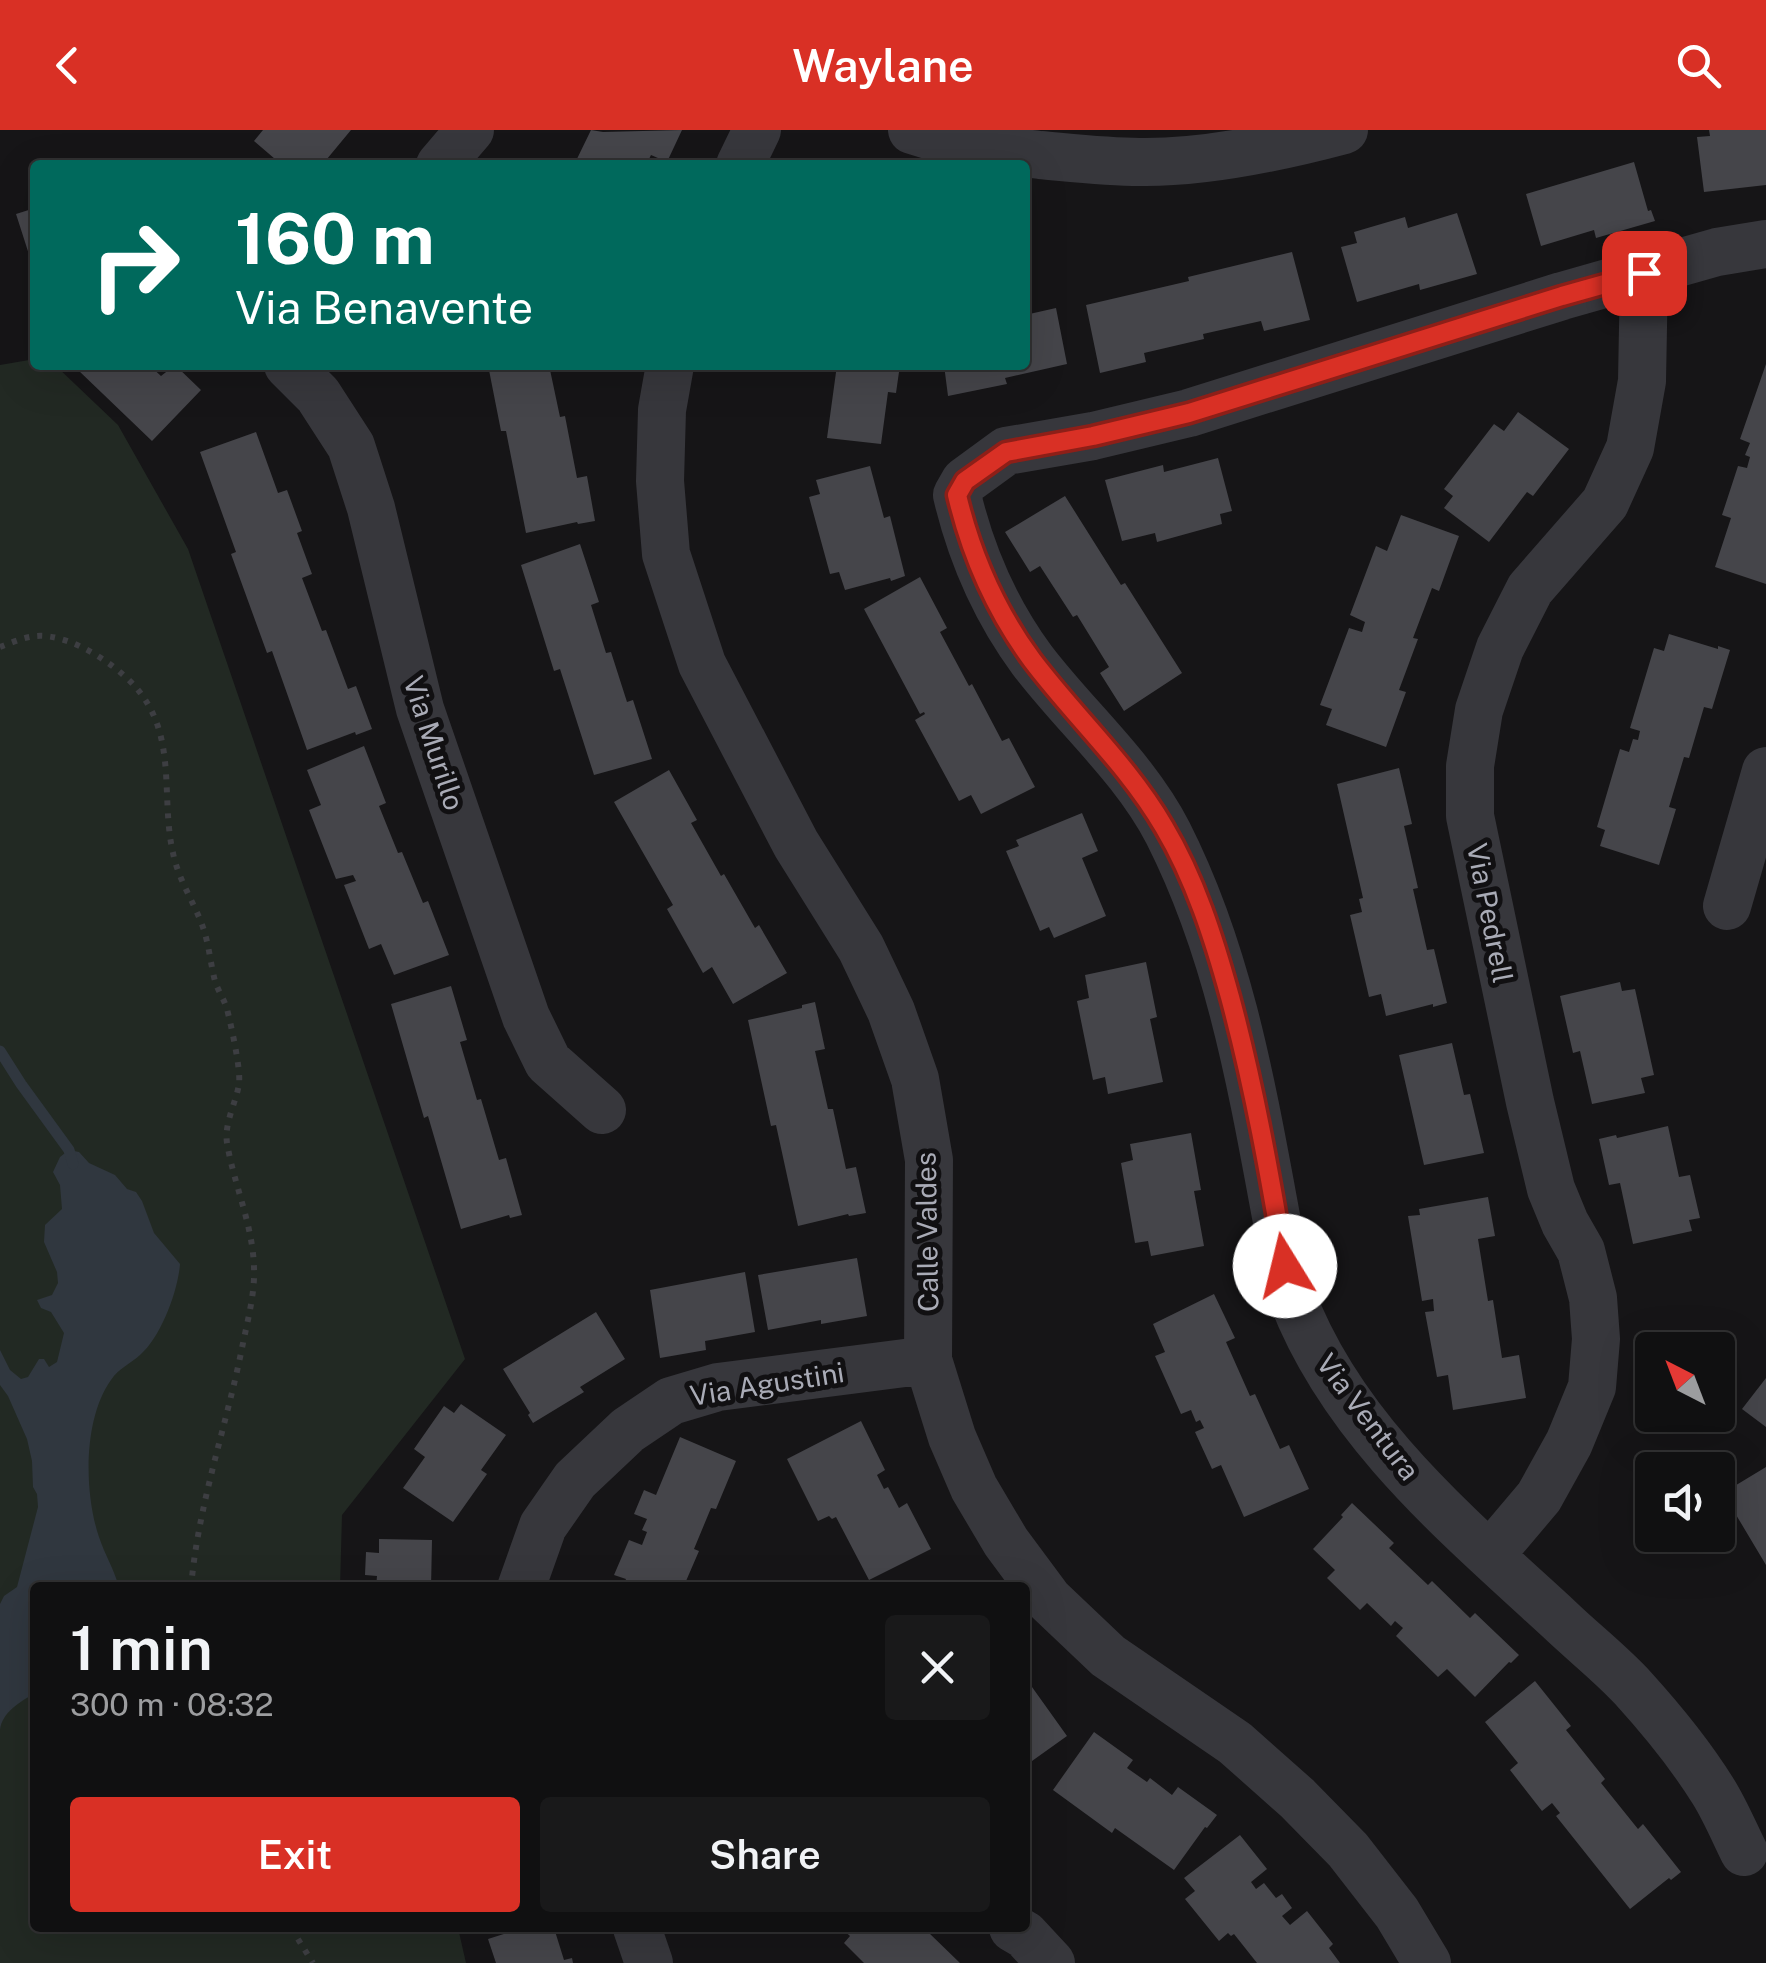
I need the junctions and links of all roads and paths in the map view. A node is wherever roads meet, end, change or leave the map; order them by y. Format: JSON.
{"nodes":[{"id":1,"x":758,"y":130,"type":"edge"},
{"id":2,"x":912,"y":130,"type":"edge"},
{"id":3,"x":1344,"y":130,"type":"edge"},
{"id":4,"x":1142,"y":146,"type":"edge"},
{"id":5,"x":743,"y":160,"type":"edge"},
{"id":6,"x":1766,"y":244,"type":"edge"},
{"id":7,"x":1644,"y":273,"type":"junction"},
{"id":8,"x":293,"y":370,"type":"edge"},
{"id":9,"x":669,"y":370,"type":"edge"},
{"id":10,"x":0,"y":647,"type":"edge"},
{"id":11,"x":1766,"y":771,"type":"edge"},
{"id":12,"x":1727,"y":906,"type":"dead end"},
{"id":13,"x":602,"y":1110,"type":"dead end"},
{"id":14,"x":928,"y":1360,"type":"junction"},
{"id":15,"x":1490,"y":1555,"type":"junction"},
{"id":16,"x":192,"y":1582,"type":"edge"},
{"id":17,"x":523,"y":1582,"type":"edge"},
{"id":18,"x":1744,"y":1852,"type":"dead end"},
{"id":19,"x":294,"y":1932,"type":"edge"},
{"id":20,"x":638,"y":1932,"type":"edge"},
{"id":21,"x":1020,"y":1932,"type":"edge"},
{"id":22,"x":314,"y":1963,"type":"edge"},
{"id":23,"x":649,"y":1963,"type":"edge"},
{"id":24,"x":1051,"y":1963,"type":"edge"},
{"id":25,"x":1426,"y":1963,"type":"edge"}],
"edges":[{"from":1,"to":5,"type":"street"},
{"from":2,"to":4,"type":"street"},
{"from":3,"to":4,"type":"street"},
{"from":6,"to":7,"type":"street"},
{"from":7,"to":15,"type":"street","name":"Via Pedrell"},
{"from":7,"to":15,"type":"street","name":"Via Ventura"},
{"from":8,"to":13,"type":"street","name":"Via Murillo"},
{"from":9,"to":14,"type":"street","name":"Calle Valdes"},
{"from":10,"to":16,"type":"path"},
{"from":11,"to":12,"type":"street"},
{"from":14,"to":17,"type":"street","name":"Via Agustini"},
{"from":14,"to":25,"type":"street","name":"Calle Valdes"},
{"from":15,"to":18,"type":"street","name":"Via Ventura"},
{"from":19,"to":22,"type":"path"},
{"from":20,"to":23,"type":"street"},
{"from":21,"to":24,"type":"street"}]}
